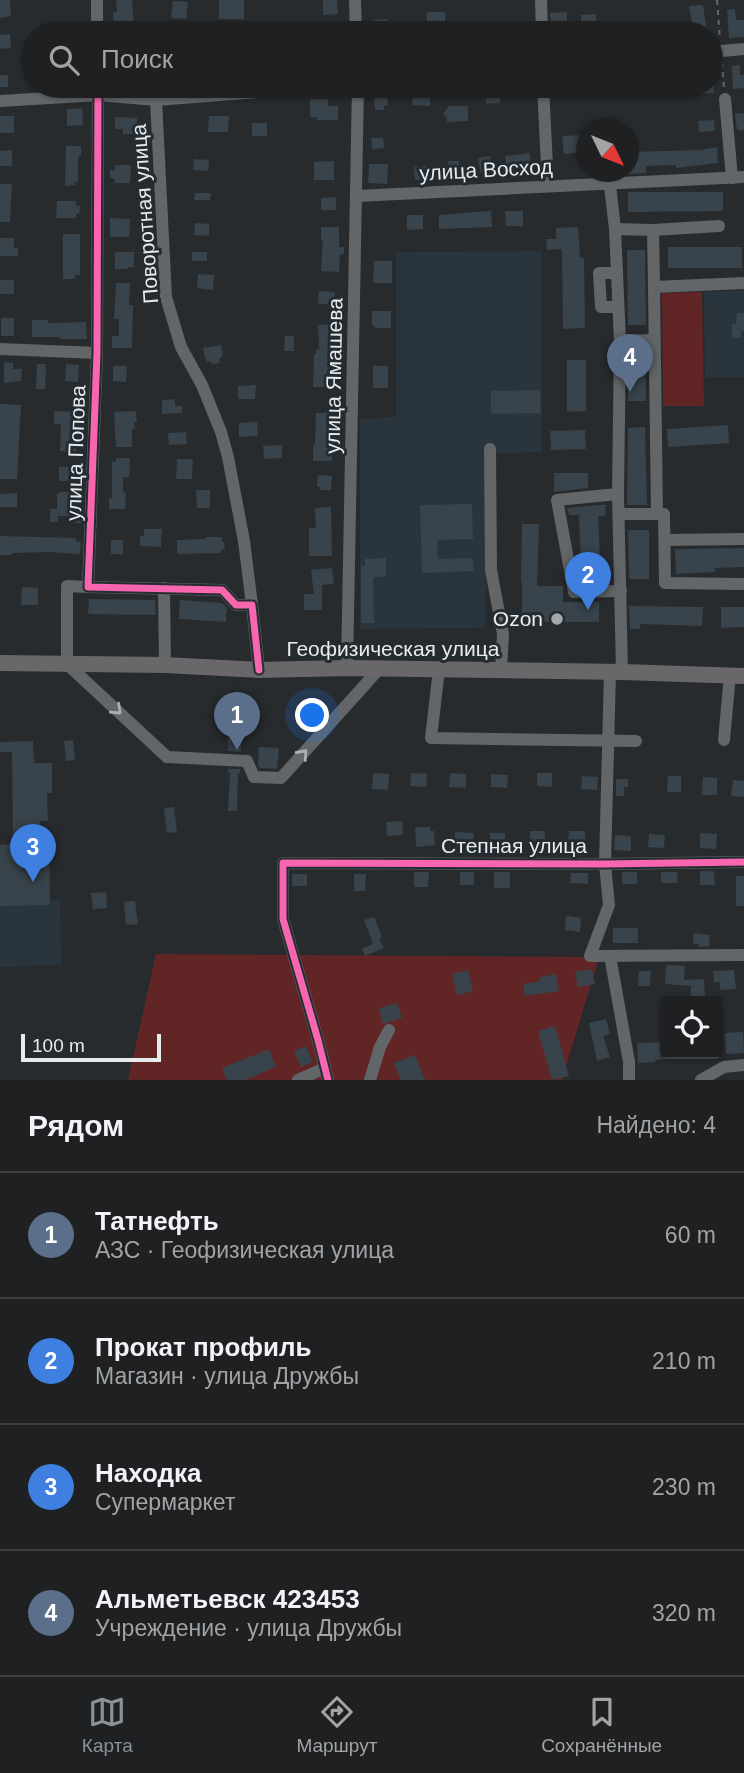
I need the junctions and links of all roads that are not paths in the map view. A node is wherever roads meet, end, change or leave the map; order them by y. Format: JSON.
{"nodes":[{"id":1,"x":97,"y":0,"type":"edge"},
{"id":2,"x":355,"y":0,"type":"edge"},
{"id":3,"x":541,"y":0,"type":"edge"},
{"id":4,"x":97,"y":21,"type":"edge"},
{"id":5,"x":356,"y":21,"type":"edge"},
{"id":6,"x":542,"y":21,"type":"edge"},
{"id":7,"x":744,"y":49,"type":"edge"},
{"id":8,"x":723,"y":51,"type":"edge"},
{"id":9,"x":21,"y":98,"type":"edge"},
{"id":10,"x":98,"y":98,"type":"edge"},
{"id":11,"x":144,"y":98,"type":"edge"},
{"id":12,"x":182,"y":98,"type":"edge"},
{"id":13,"x":358,"y":98,"type":"edge"},
{"id":14,"x":544,"y":98,"type":"edge"},
{"id":15,"x":725,"y":99,"type":"dead end"},
{"id":16,"x":0,"y":100,"type":"edge"},
{"id":17,"x":156,"y":100,"type":"junction"},
{"id":18,"x":738,"y":178,"type":"edge"},
{"id":19,"x":610,"y":185,"type":"junction"},
{"id":20,"x":548,"y":186,"type":"junction"},
{"id":21,"x":357,"y":196,"type":"junction"},
{"id":22,"x":719,"y":226,"type":"dead end"},
{"id":23,"x":615,"y":229,"type":"junction"},
{"id":24,"x":653,"y":230,"type":"junction"},
{"id":25,"x":744,"y":283,"type":"edge"},
{"id":26,"x":654,"y":286,"type":"junction"},
{"id":27,"x":654,"y":340,"type":"junction"},
{"id":28,"x":620,"y":341,"type":"junction"},
{"id":29,"x":0,"y":349,"type":"edge"},
{"id":30,"x":97,"y":353,"type":"junction"},
{"id":31,"x":490,"y":449,"type":"dead end"},
{"id":32,"x":618,"y":494,"type":"junction"},
{"id":33,"x":620,"y":514,"type":"junction"},
{"id":34,"x":657,"y":514,"type":"junction"},
{"id":35,"x":744,"y":539,"type":"edge"},
{"id":36,"x":665,"y":540,"type":"junction"},
{"id":37,"x":744,"y":584,"type":"edge"},
{"id":38,"x":88,"y":587,"type":"junction"},
{"id":39,"x":164,"y":588,"type":"junction"},
{"id":40,"x":621,"y":591,"type":"junction"},
{"id":41,"x":252,"y":605,"type":"junction"},
{"id":42,"x":0,"y":663,"type":"edge"},
{"id":43,"x":67,"y":664,"type":"junction"},
{"id":44,"x":165,"y":665,"type":"junction"},
{"id":45,"x":347,"y":668,"type":"junction"},
{"id":46,"x":380,"y":668,"type":"junction"},
{"id":47,"x":439,"y":669,"type":"junction"},
{"id":48,"x":259,"y":670,"type":"junction"},
{"id":49,"x":501,"y":670,"type":"junction"},
{"id":50,"x":616,"y":672,"type":"junction"},
{"id":51,"x":737,"y":675,"type":"edge"},
{"id":52,"x":608,"y":739,"type":"junction"},
{"id":53,"x":724,"y":740,"type":"dead end"},
{"id":54,"x":636,"y":741,"type":"dead end"},
{"id":55,"x":744,"y":862,"type":"edge"},
{"id":56,"x":605,"y":864,"type":"junction"},
{"id":57,"x":744,"y":955,"type":"edge"},
{"id":58,"x":610,"y":956,"type":"junction"},
{"id":59,"x":389,"y":1030,"type":"dead end"},
{"id":60,"x":744,"y":1065,"type":"edge"},
{"id":61,"x":326,"y":1074,"type":"edge"},
{"id":62,"x":298,"y":1080,"type":"edge"},
{"id":63,"x":370,"y":1080,"type":"edge"},
{"id":64,"x":629,"y":1080,"type":"edge"},
{"id":65,"x":701,"y":1080,"type":"edge"}],
"edges":[{"from":1,"to":4,"type":"street"},
{"from":2,"to":5,"type":"street"},
{"from":3,"to":6,"type":"street"},
{"from":7,"to":8,"type":"street"},
{"from":9,"to":16,"type":"street"},
{"from":10,"to":30,"type":"street","name":"улица Попова"},
{"from":11,"to":17,"type":"street"},
{"from":12,"to":17,"type":"street"},
{"from":13,"to":21,"type":"street","name":"улица Ямашева"},
{"from":14,"to":20,"type":"street"},
{"from":15,"to":18,"type":"street"},
{"from":17,"to":41,"type":"street","name":"Поворотная улица"},
{"from":18,"to":19,"type":"street","name":"улица Восход"},
{"from":19,"to":20,"type":"street","name":"улица Восход"},
{"from":19,"to":23,"type":"street"},
{"from":20,"to":21,"type":"street","name":"улица Восход"},
{"from":21,"to":45,"type":"street","name":"улица Ямашева"},
{"from":22,"to":24,"type":"street"},
{"from":23,"to":24,"type":"street"},
{"from":23,"to":28,"type":"street"},
{"from":24,"to":26,"type":"street"},
{"from":25,"to":26,"type":"street"},
{"from":26,"to":27,"type":"street"},
{"from":27,"to":28,"type":"street"},
{"from":27,"to":34,"type":"street"},
{"from":28,"to":32,"type":"street"},
{"from":29,"to":30,"type":"street"},
{"from":30,"to":38,"type":"street","name":"улица Попова"},
{"from":31,"to":49,"type":"street"},
{"from":32,"to":33,"type":"street"},
{"from":32,"to":40,"type":"street"},
{"from":33,"to":34,"type":"street"},
{"from":33,"to":40,"type":"street"},
{"from":34,"to":36,"type":"street"},
{"from":35,"to":36,"type":"street"},
{"from":36,"to":37,"type":"street"},
{"from":38,"to":39,"type":"street"},
{"from":38,"to":43,"type":"street"},
{"from":39,"to":41,"type":"street"},
{"from":39,"to":44,"type":"street"},
{"from":40,"to":50,"type":"street"},
{"from":41,"to":48,"type":"street"},
{"from":42,"to":43,"type":"main road","name":"Геофизическая улица"},
{"from":43,"to":44,"type":"main road","name":"Геофизическая улица"},
{"from":43,"to":46,"type":"street","one_way":true},
{"from":44,"to":48,"type":"main road","name":"Геофизическая улица"},
{"from":45,"to":46,"type":"main road","name":"Геофизическая улица"},
{"from":45,"to":48,"type":"main road","name":"Геофизическая улица"},
{"from":46,"to":47,"type":"main road","name":"Геофизическая улица"},
{"from":47,"to":49,"type":"main road","name":"Геофизическая улица"},
{"from":47,"to":52,"type":"street"},
{"from":49,"to":50,"type":"main road","name":"Геофизическая улица"},
{"from":50,"to":51,"type":"main road","name":"Геофизическая улица"},
{"from":50,"to":52,"type":"street"},
{"from":51,"to":53,"type":"street"},
{"from":52,"to":54,"type":"street"},
{"from":52,"to":56,"type":"street"},
{"from":55,"to":56,"type":"street","name":"Степная улица"},
{"from":56,"to":58,"type":"street"},
{"from":56,"to":61,"type":"street","name":"Степная улица"},
{"from":57,"to":58,"type":"street"},
{"from":58,"to":64,"type":"street"},
{"from":59,"to":63,"type":"street"},
{"from":60,"to":65,"type":"street"},
{"from":61,"to":62,"type":"street"}]}
